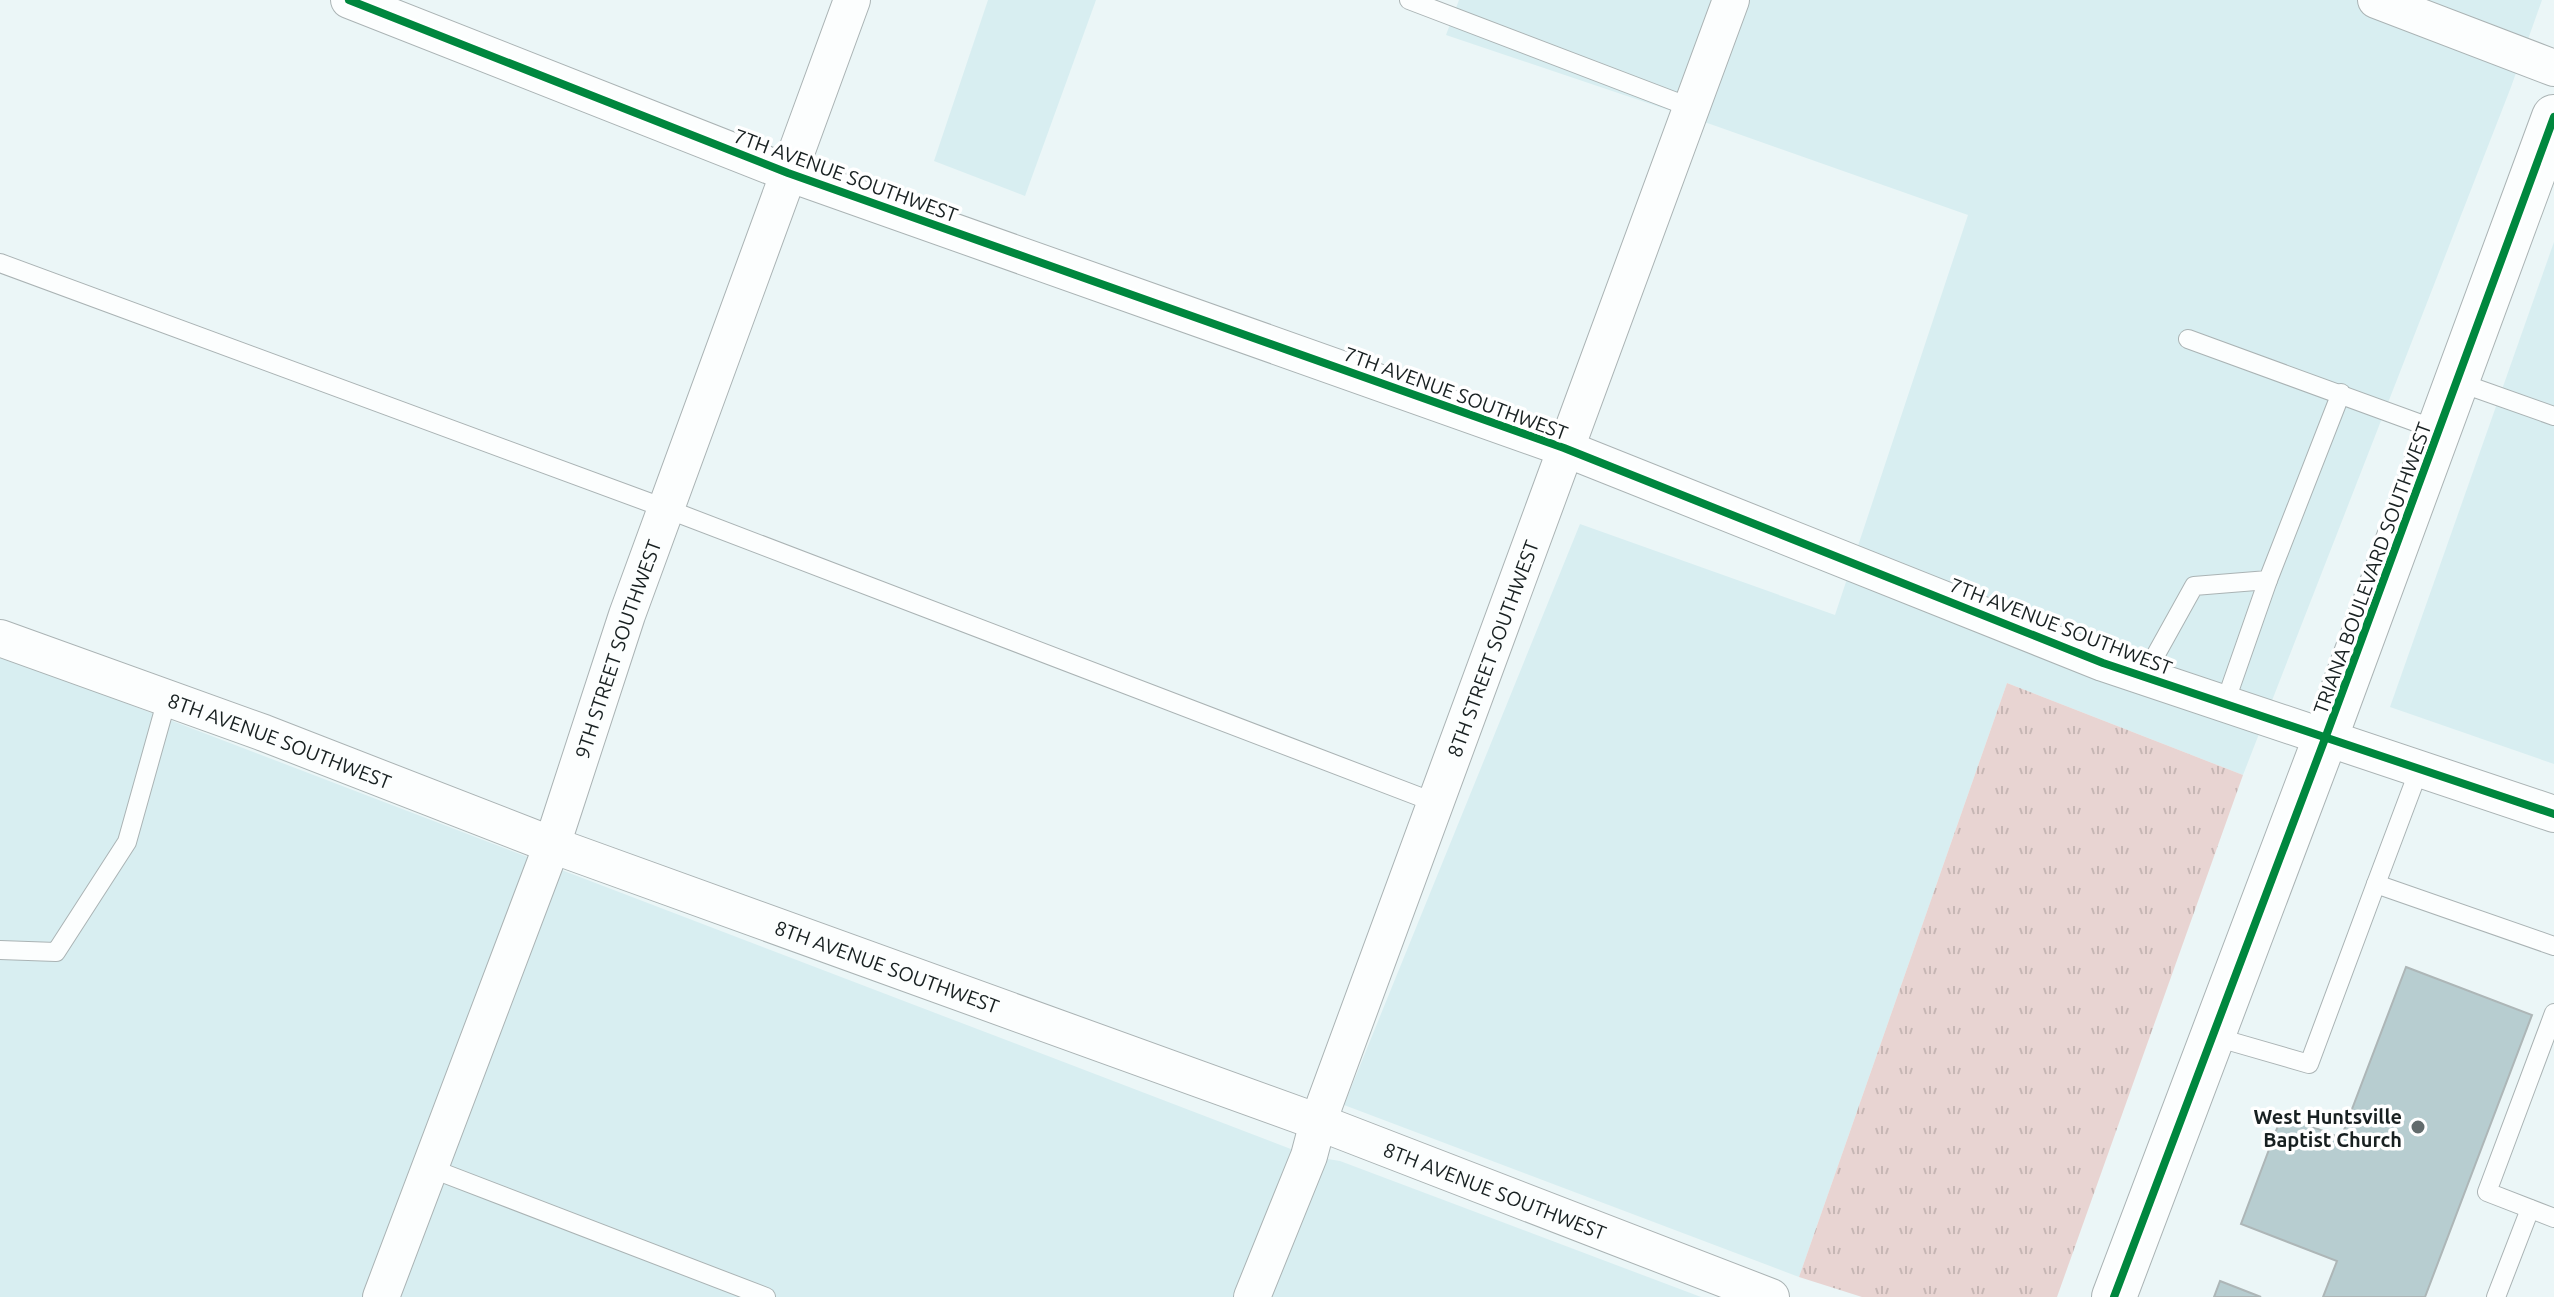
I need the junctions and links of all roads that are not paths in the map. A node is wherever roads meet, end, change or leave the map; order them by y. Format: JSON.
{"nodes":[{"id":1,"x":349,"y":0,"type":"edge"},
{"id":2,"x":852,"y":0,"type":"edge"},
{"id":3,"x":1409,"y":0,"type":"edge"},
{"id":4,"x":1731,"y":0,"type":"edge"},
{"id":5,"x":2376,"y":0,"type":"edge"},
{"id":6,"x":2554,"y":68,"type":"edge"},
{"id":7,"x":1692,"y":108,"type":"junction"},
{"id":8,"x":2554,"y":117,"type":"edge"},
{"id":9,"x":788,"y":173,"type":"junction"},
{"id":10,"x":0,"y":263,"type":"edge"},
{"id":11,"x":2188,"y":339,"type":"dead end"},
{"id":12,"x":2458,"y":382,"type":"junction"},
{"id":13,"x":2341,"y":393,"type":"junction"},
{"id":14,"x":2554,"y":416,"type":"edge"},
{"id":15,"x":2440,"y":431,"type":"junction"},
{"id":16,"x":1564,"y":448,"type":"junction"},
{"id":17,"x":667,"y":509,"type":"junction"},
{"id":18,"x":2268,"y":580,"type":"junction"},
{"id":19,"x":0,"y":638,"type":"edge"},
{"id":20,"x":2144,"y":676,"type":"junction"},
{"id":21,"x":167,"y":699,"type":"junction"},
{"id":22,"x":2225,"y":703,"type":"junction"},
{"id":23,"x":2326,"y":736,"type":"junction"},
{"id":24,"x":2420,"y":767,"type":"junction"},
{"id":25,"x":1436,"y":803,"type":"junction"},
{"id":26,"x":2554,"y":814,"type":"edge"},
{"id":27,"x":552,"y":845,"type":"junction"},
{"id":28,"x":2376,"y":884,"type":"junction"},
{"id":29,"x":2554,"y":946,"type":"edge"},
{"id":30,"x":0,"y":950,"type":"edge"},
{"id":31,"x":2554,"y":1013,"type":"edge"},
{"id":32,"x":2211,"y":1036,"type":"junction"},
{"id":33,"x":1318,"y":1122,"type":"junction"},
{"id":34,"x":430,"y":1168,"type":"junction"},
{"id":35,"x":2530,"y":1209,"type":"junction"},
{"id":36,"x":2554,"y":1218,"type":"edge"},
{"id":37,"x":381,"y":1297,"type":"edge"},
{"id":38,"x":766,"y":1297,"type":"edge"},
{"id":39,"x":1252,"y":1297,"type":"edge"},
{"id":40,"x":1771,"y":1297,"type":"edge"},
{"id":41,"x":2114,"y":1297,"type":"edge"},
{"id":42,"x":2496,"y":1297,"type":"edge"}],
"edges":[{"from":1,"to":9,"type":"street","name":"7TH AVENUE SOUTHWEST"},
{"from":2,"to":9,"type":"street","name":"9TH STREET SOUTHWEST"},
{"from":3,"to":7,"type":"lane"},
{"from":4,"to":7,"type":"street","name":"8TH STREET SOUTHWEST"},
{"from":5,"to":6,"type":"street"},
{"from":7,"to":16,"type":"street","name":"8TH STREET SOUTHWEST"},
{"from":8,"to":12,"type":"street","name":"TRIANA BOULEVARD SOUTHWEST"},
{"from":9,"to":16,"type":"street","name":"7TH AVENUE SOUTHWEST"},
{"from":9,"to":17,"type":"street","name":"9TH STREET SOUTHWEST"},
{"from":10,"to":17,"type":"lane"},
{"from":11,"to":13,"type":"lane"},
{"from":12,"to":14,"type":"lane"},
{"from":12,"to":15,"type":"street","name":"TRIANA BOULEVARD SOUTHWEST"},
{"from":13,"to":15,"type":"lane"},
{"from":13,"to":18,"type":"lane"},
{"from":15,"to":23,"type":"street","name":"TRIANA BOULEVARD SOUTHWEST"},
{"from":16,"to":20,"type":"street","name":"7TH AVENUE SOUTHWEST"},
{"from":16,"to":25,"type":"street","name":"8TH STREET SOUTHWEST"},
{"from":17,"to":25,"type":"lane"},
{"from":17,"to":27,"type":"street","name":"9TH STREET SOUTHWEST"},
{"from":18,"to":20,"type":"lane"},
{"from":18,"to":22,"type":"lane"},
{"from":19,"to":21,"type":"street","name":"8TH AVENUE SOUTHWEST"},
{"from":20,"to":22,"type":"street","name":"7TH AVENUE SOUTHWEST"},
{"from":21,"to":27,"type":"street","name":"8TH AVENUE SOUTHWEST"},
{"from":21,"to":30,"type":"lane"},
{"from":22,"to":23,"type":"street","name":"7TH AVENUE SOUTHWEST"},
{"from":23,"to":24,"type":"street","name":"7TH AVENUE SOUTHWEST"},
{"from":23,"to":32,"type":"street","name":"TRIANA BOULEVARD SOUTHWEST"},
{"from":24,"to":26,"type":"street","name":"7TH AVENUE SOUTHWEST"},
{"from":24,"to":28,"type":"lane"},
{"from":25,"to":33,"type":"street","name":"8TH STREET SOUTHWEST"},
{"from":27,"to":33,"type":"street","name":"8TH AVENUE SOUTHWEST"},
{"from":27,"to":34,"type":"street","name":"9TH STREET SOUTHWEST"},
{"from":28,"to":29,"type":"lane"},
{"from":28,"to":32,"type":"lane"},
{"from":31,"to":35,"type":"lane"},
{"from":32,"to":41,"type":"street","name":"TRIANA BOULEVARD SOUTHWEST"},
{"from":33,"to":39,"type":"street","name":"8TH STREET SOUTHWEST"},
{"from":33,"to":40,"type":"street","name":"8TH AVENUE SOUTHWEST"},
{"from":34,"to":37,"type":"street","name":"9TH STREET SOUTHWEST"},
{"from":34,"to":38,"type":"lane"},
{"from":35,"to":36,"type":"lane"},
{"from":35,"to":42,"type":"lane"}]}
